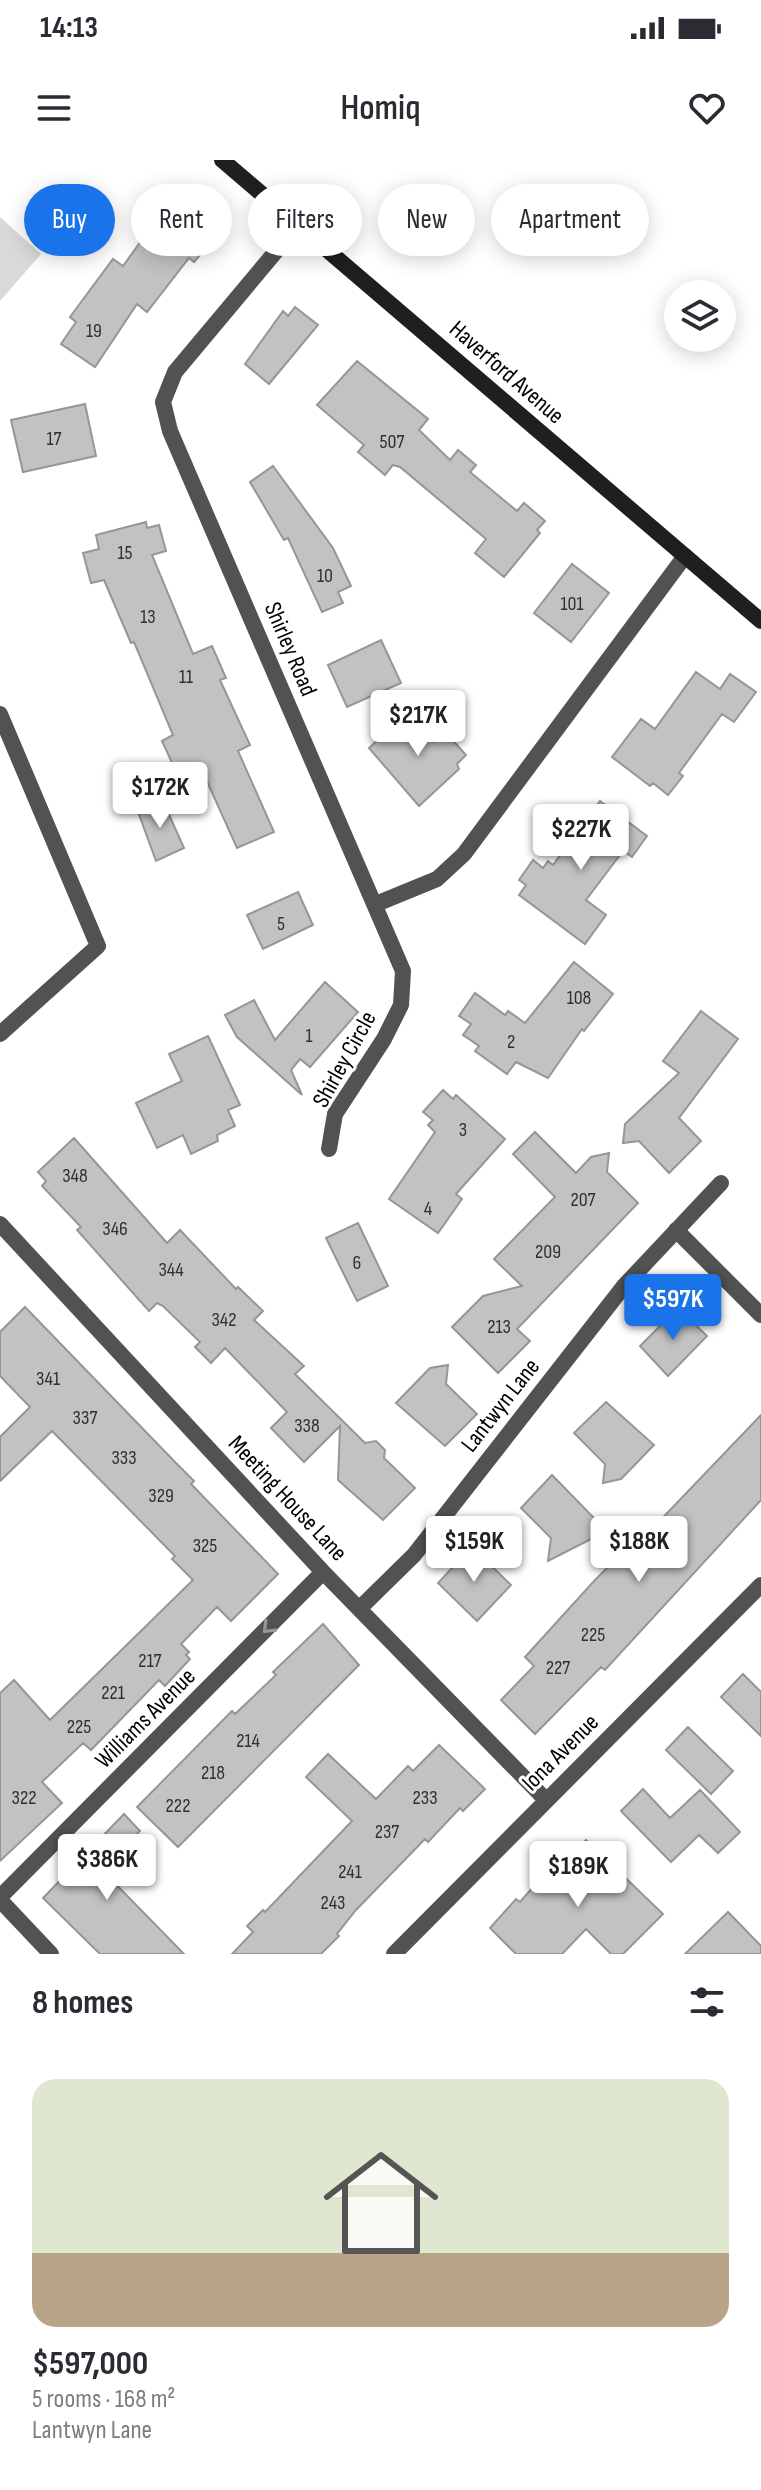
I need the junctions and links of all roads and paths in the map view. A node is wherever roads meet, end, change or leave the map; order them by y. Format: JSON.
{"nodes":[{"id":1,"x":222,"y":160,"type":"edge"},
{"id":2,"x":250,"y":184,"type":"edge"},
{"id":3,"x":272,"y":256,"type":"edge"},
{"id":4,"x":334,"y":256,"type":"edge"},
{"id":5,"x":685,"y":556,"type":"junction"},
{"id":6,"x":761,"y":621,"type":"edge"},
{"id":7,"x":0,"y":714,"type":"edge"},
{"id":8,"x":376,"y":904,"type":"junction"},
{"id":9,"x":0,"y":1034,"type":"edge"},
{"id":10,"x":329,"y":1149,"type":"dead end"},
{"id":11,"x":721,"y":1183,"type":"dead end"},
{"id":12,"x":0,"y":1224,"type":"edge"},
{"id":13,"x":676,"y":1230,"type":"junction"},
{"id":14,"x":761,"y":1315,"type":"edge"},
{"id":15,"x":323,"y":1572,"type":"junction"},
{"id":16,"x":761,"y":1585,"type":"edge"},
{"id":17,"x":360,"y":1608,"type":"junction"},
{"id":18,"x":546,"y":1800,"type":"junction"},
{"id":19,"x":0,"y":1898,"type":"edge"},
{"id":20,"x":51,"y":1954,"type":"edge"},
{"id":21,"x":394,"y":1954,"type":"edge"}],
"edges":[{"from":1,"to":2,"type":"street","name":"Haverford Avenue"},
{"from":3,"to":8,"type":"street","name":"Shirley Road"},
{"from":4,"to":5,"type":"street","name":"Haverford Avenue"},
{"from":5,"to":6,"type":"street","name":"Haverford Avenue"},
{"from":5,"to":8,"type":"street"},
{"from":7,"to":9,"type":"street"},
{"from":8,"to":10,"type":"street","name":"Shirley Circle"},
{"from":11,"to":13,"type":"street","name":"Lantwyn Lane"},
{"from":12,"to":15,"type":"street","name":"Meeting House Lane"},
{"from":13,"to":14,"type":"street"},
{"from":13,"to":17,"type":"street","name":"Lantwyn Lane"},
{"from":15,"to":17,"type":"street","name":"Meeting House Lane"},
{"from":15,"to":19,"type":"street","name":"Williams Avenue","one_way":true},
{"from":16,"to":18,"type":"street","name":"Iona Avenue"},
{"from":17,"to":18,"type":"street","name":"Meeting House Lane"},
{"from":18,"to":21,"type":"street","name":"Iona Avenue"},
{"from":19,"to":20,"type":"street"}]}
